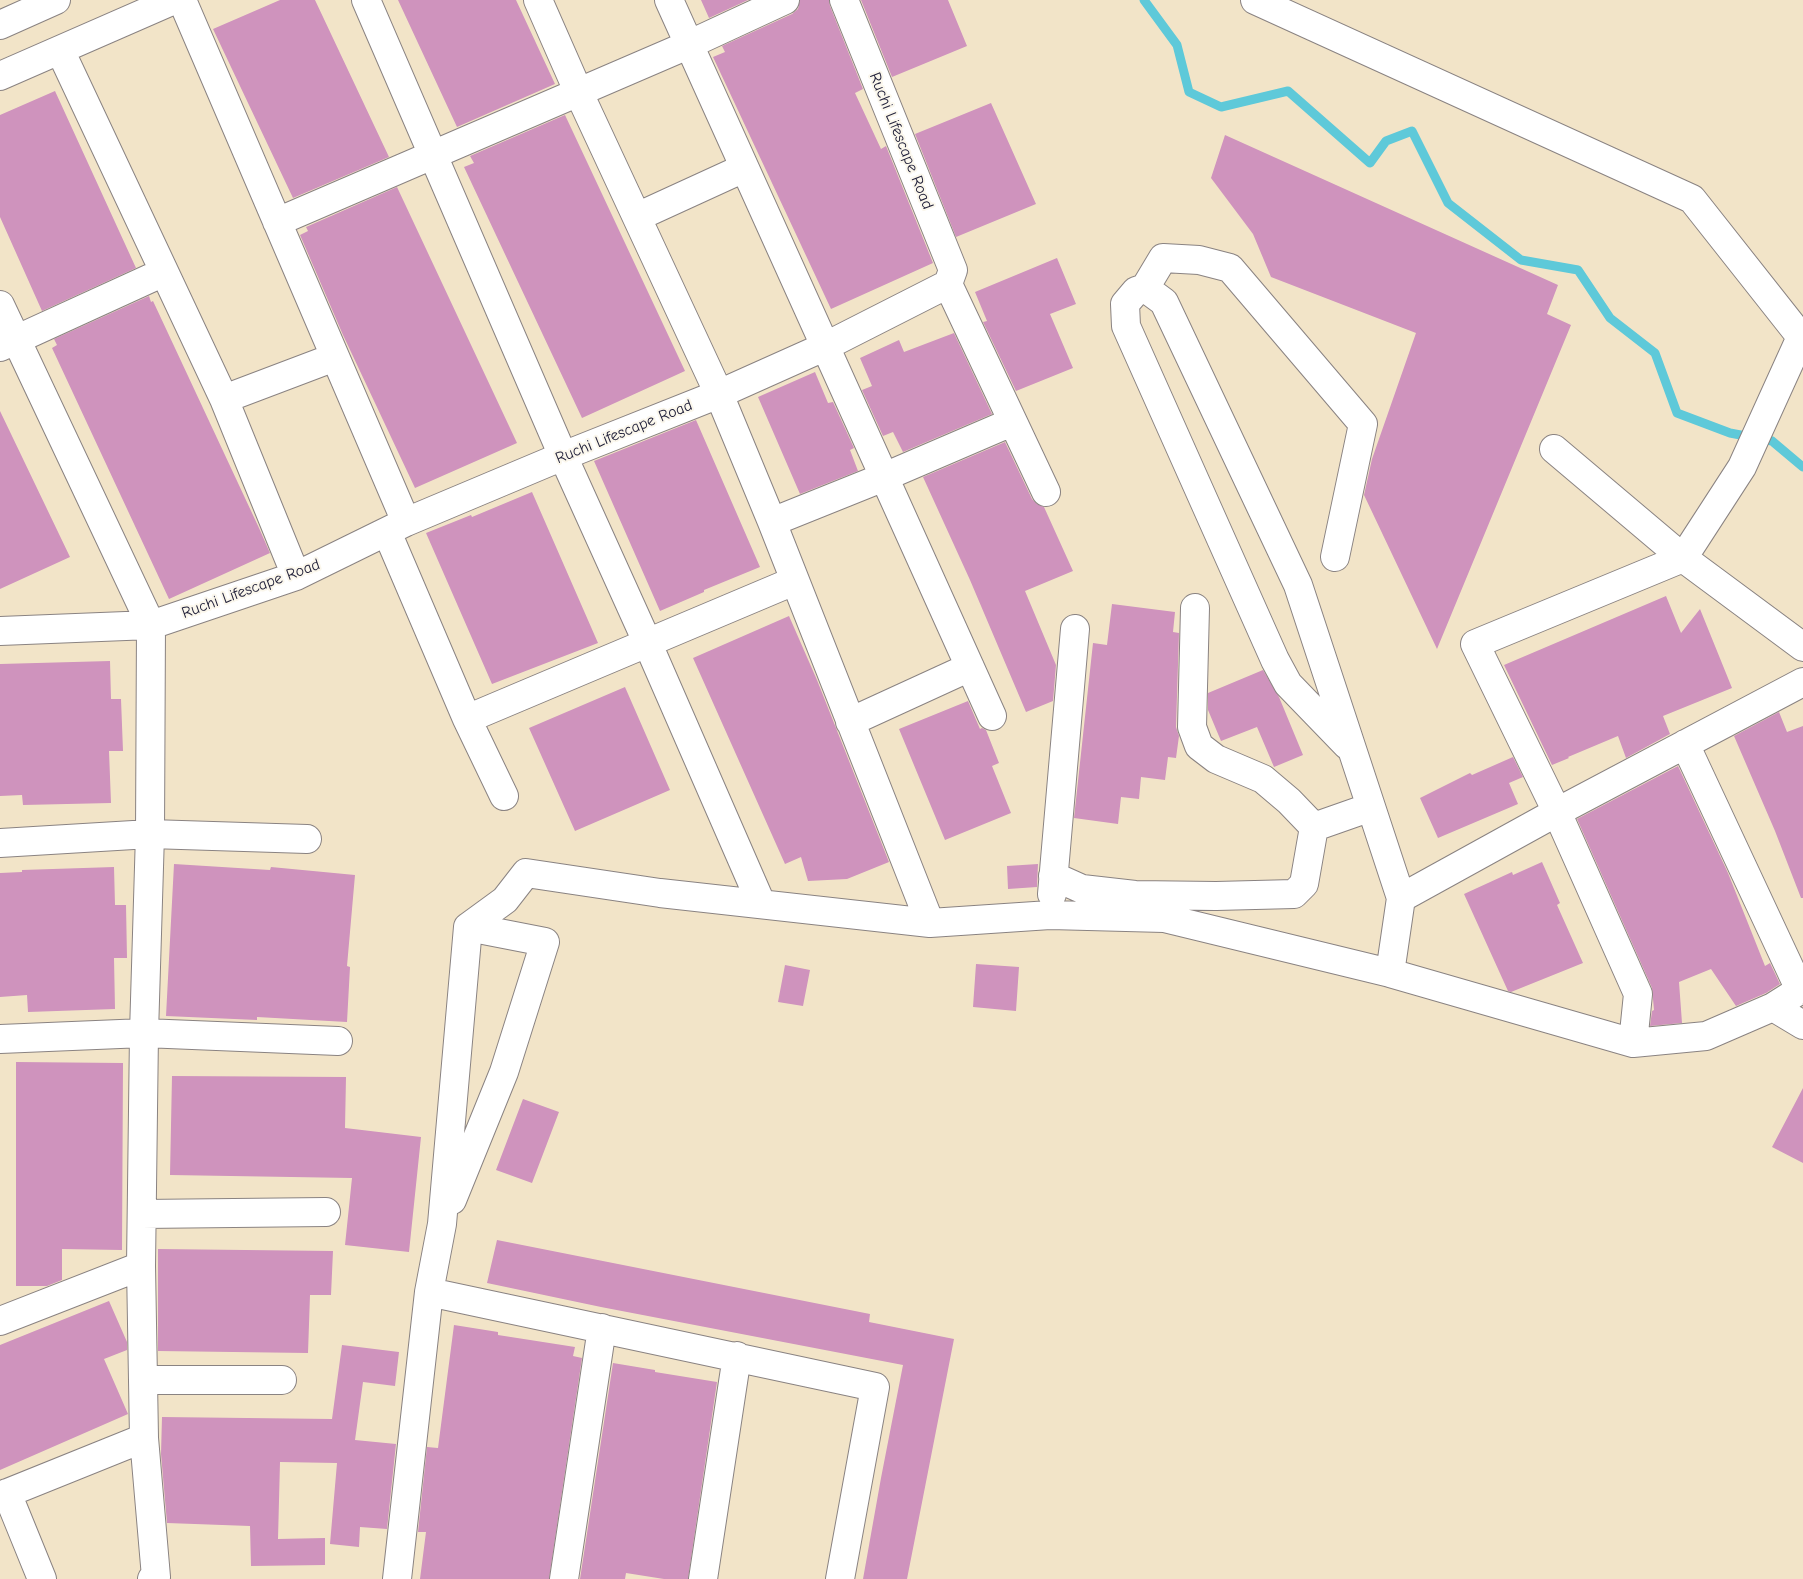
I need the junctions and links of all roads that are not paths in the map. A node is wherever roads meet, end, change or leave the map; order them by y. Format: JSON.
{"nodes":[{"id":1,"x":56,"y":0,"type":"edge"},
{"id":2,"x":174,"y":0,"type":"edge"},
{"id":3,"x":182,"y":0,"type":"edge"},
{"id":4,"x":366,"y":0,"type":"edge"},
{"id":5,"x":538,"y":0,"type":"edge"},
{"id":6,"x":669,"y":0,"type":"edge"},
{"id":7,"x":785,"y":0,"type":"edge"},
{"id":8,"x":844,"y":0,"type":"edge"},
{"id":9,"x":1255,"y":0,"type":"edge"},
{"id":10,"x":0,"y":25,"type":"edge"},
{"id":11,"x":688,"y":45,"type":"junction"},
{"id":12,"x":60,"y":50,"type":"junction"},
{"id":13,"x":0,"y":76,"type":"edge"},
{"id":14,"x":578,"y":91,"type":"junction"},
{"id":15,"x":432,"y":154,"type":"junction"},
{"id":16,"x":744,"y":168,"type":"junction"},
{"id":17,"x":637,"y":218,"type":"junction"},
{"id":18,"x":277,"y":222,"type":"junction"},
{"id":19,"x":164,"y":272,"type":"junction"},
{"id":20,"x":948,"y":284,"type":"junction"},
{"id":21,"x":1145,"y":288,"type":"junction"},
{"id":22,"x":0,"y":305,"type":"edge"},
{"id":23,"x":8,"y":344,"type":"edge"},
{"id":24,"x":824,"y":347,"type":"junction"},
{"id":25,"x":335,"y":357,"type":"junction"},
{"id":26,"x":719,"y":394,"type":"junction"},
{"id":27,"x":224,"y":399,"type":"junction"},
{"id":28,"x":1012,"y":422,"type":"junction"},
{"id":29,"x":1554,"y":449,"type":"dead end"},
{"id":30,"x":563,"y":456,"type":"junction"},
{"id":31,"x":884,"y":477,"type":"junction"},
{"id":32,"x":1046,"y":492,"type":"dead end"},
{"id":33,"x":772,"y":522,"type":"junction"},
{"id":34,"x":397,"y":527,"type":"junction"},
{"id":35,"x":1334,"y":557,"type":"dead end"},
{"id":36,"x":1683,"y":558,"type":"junction"},
{"id":37,"x":296,"y":576,"type":"junction"},
{"id":38,"x":794,"y":581,"type":"junction"},
{"id":39,"x":1195,"y":608,"type":"dead end"},
{"id":40,"x":151,"y":625,"type":"junction"},
{"id":41,"x":1075,"y":628,"type":"dead end"},
{"id":42,"x":0,"y":631,"type":"edge"},
{"id":43,"x":648,"y":644,"type":"junction"},
{"id":44,"x":1803,"y":647,"type":"edge"},
{"id":45,"x":970,"y":667,"type":"junction"},
{"id":46,"x":1803,"y":682,"type":"edge"},
{"id":47,"x":992,"y":716,"type":"dead end"},
{"id":48,"x":467,"y":719,"type":"junction"},
{"id":49,"x":850,"y":722,"type":"junction"},
{"id":50,"x":1685,"y":744,"type":"junction"},
{"id":51,"x":1352,"y":749,"type":"junction"},
{"id":52,"x":504,"y":796,"type":"dead end"},
{"id":53,"x":1371,"y":807,"type":"junction"},
{"id":54,"x":1557,"y":812,"type":"junction"},
{"id":55,"x":1314,"y":827,"type":"junction"},
{"id":56,"x":150,"y":834,"type":"junction"},
{"id":57,"x":307,"y":839,"type":"dead end"},
{"id":58,"x":0,"y":843,"type":"edge"},
{"id":59,"x":1053,"y":876,"type":"junction"},
{"id":60,"x":1401,"y":898,"type":"junction"},
{"id":61,"x":761,"y":903,"type":"junction"},
{"id":62,"x":1050,"y":915,"type":"junction"},
{"id":63,"x":930,"y":923,"type":"junction"},
{"id":64,"x":468,"y":927,"type":"junction"},
{"id":65,"x":1390,"y":973,"type":"junction"},
{"id":66,"x":1802,"y":989,"type":"edge"},
{"id":67,"x":1773,"y":1007,"type":"junction"},
{"id":68,"x":1803,"y":1025,"type":"edge"},
{"id":69,"x":144,"y":1034,"type":"junction"},
{"id":70,"x":0,"y":1039,"type":"edge"},
{"id":71,"x":338,"y":1041,"type":"dead end"},
{"id":72,"x":1633,"y":1043,"type":"junction"},
{"id":73,"x":326,"y":1212,"type":"dead end"},
{"id":74,"x":142,"y":1214,"type":"junction"},
{"id":75,"x":442,"y":1224,"type":"junction"},
{"id":76,"x":141,"y":1266,"type":"junction"},
{"id":77,"x":429,"y":1292,"type":"junction"},
{"id":78,"x":0,"y":1322,"type":"edge"},
{"id":79,"x":602,"y":1328,"type":"junction"},
{"id":80,"x":737,"y":1356,"type":"junction"},
{"id":81,"x":143,"y":1380,"type":"junction"},
{"id":82,"x":282,"y":1380,"type":"dead end"},
{"id":83,"x":144,"y":1438,"type":"junction"},
{"id":84,"x":3,"y":1495,"type":"edge"},
{"id":85,"x":42,"y":1579,"type":"edge"},
{"id":86,"x":152,"y":1579,"type":"edge"},
{"id":87,"x":397,"y":1579,"type":"edge"},
{"id":88,"x":564,"y":1579,"type":"edge"},
{"id":89,"x":704,"y":1579,"type":"edge"},
{"id":90,"x":840,"y":1579,"type":"edge"}],
"edges":[{"from":1,"to":10,"type":"street"},
{"from":2,"to":12,"type":"street"},
{"from":3,"to":18,"type":"street"},
{"from":4,"to":15,"type":"street"},
{"from":5,"to":14,"type":"street"},
{"from":6,"to":11,"type":"street"},
{"from":7,"to":11,"type":"street"},
{"from":8,"to":20,"type":"street","name":"Ruchi Lifescape Road"},
{"from":9,"to":36,"type":"street"},
{"from":11,"to":14,"type":"street"},
{"from":11,"to":16,"type":"street"},
{"from":12,"to":13,"type":"street"},
{"from":12,"to":19,"type":"street"},
{"from":14,"to":15,"type":"street"},
{"from":14,"to":17,"type":"street"},
{"from":15,"to":18,"type":"street"},
{"from":15,"to":30,"type":"street"},
{"from":16,"to":17,"type":"street"},
{"from":16,"to":24,"type":"street"},
{"from":17,"to":26,"type":"street"},
{"from":18,"to":25,"type":"street"},
{"from":19,"to":23,"type":"street"},
{"from":19,"to":27,"type":"street"},
{"from":20,"to":24,"type":"street","name":"Ruchi Lifescape Road"},
{"from":20,"to":28,"type":"street"},
{"from":21,"to":35,"type":"street"},
{"from":21,"to":51,"type":"street"},
{"from":21,"to":51,"type":"street"},
{"from":22,"to":23,"type":"street"},
{"from":23,"to":40,"type":"street"},
{"from":24,"to":26,"type":"street","name":"Ruchi Lifescape Road"},
{"from":24,"to":31,"type":"street"},
{"from":25,"to":27,"type":"street"},
{"from":25,"to":34,"type":"street"},
{"from":26,"to":30,"type":"street","name":"Ruchi Lifescape Road"},
{"from":26,"to":33,"type":"street"},
{"from":27,"to":37,"type":"street"},
{"from":28,"to":31,"type":"street"},
{"from":28,"to":32,"type":"street"},
{"from":29,"to":36,"type":"street"},
{"from":30,"to":34,"type":"street","name":"Ruchi Lifescape Road"},
{"from":30,"to":43,"type":"street"},
{"from":31,"to":33,"type":"street"},
{"from":31,"to":45,"type":"street"},
{"from":33,"to":38,"type":"street"},
{"from":34,"to":37,"type":"street","name":"Ruchi Lifescape Road"},
{"from":34,"to":48,"type":"street"},
{"from":36,"to":44,"type":"street"},
{"from":36,"to":54,"type":"street"},
{"from":37,"to":40,"type":"street","name":"Ruchi Lifescape Road"},
{"from":38,"to":43,"type":"street"},
{"from":38,"to":49,"type":"street"},
{"from":39,"to":55,"type":"street"},
{"from":40,"to":42,"type":"street","name":"Ruchi Lifescape Road"},
{"from":40,"to":56,"type":"street"},
{"from":41,"to":59,"type":"street"},
{"from":43,"to":48,"type":"street"},
{"from":43,"to":61,"type":"street"},
{"from":45,"to":47,"type":"street"},
{"from":45,"to":49,"type":"street"},
{"from":46,"to":50,"type":"street"},
{"from":48,"to":52,"type":"street"},
{"from":49,"to":63,"type":"street"},
{"from":50,"to":54,"type":"street"},
{"from":50,"to":66,"type":"street"},
{"from":51,"to":53,"type":"street"},
{"from":53,"to":55,"type":"street"},
{"from":53,"to":60,"type":"street"},
{"from":54,"to":60,"type":"street"},
{"from":54,"to":72,"type":"street"},
{"from":55,"to":59,"type":"street"},
{"from":56,"to":57,"type":"street"},
{"from":56,"to":58,"type":"street"},
{"from":56,"to":69,"type":"street"},
{"from":59,"to":62,"type":"street"},
{"from":60,"to":65,"type":"street"},
{"from":61,"to":63,"type":"street"},
{"from":61,"to":64,"type":"street"},
{"from":62,"to":63,"type":"street"},
{"from":62,"to":65,"type":"street"},
{"from":64,"to":75,"type":"street"},
{"from":64,"to":75,"type":"street"},
{"from":65,"to":72,"type":"street"},
{"from":66,"to":67,"type":"street"},
{"from":67,"to":68,"type":"street"},
{"from":67,"to":72,"type":"street"},
{"from":69,"to":70,"type":"street"},
{"from":69,"to":71,"type":"street"},
{"from":69,"to":74,"type":"street"},
{"from":73,"to":74,"type":"street"},
{"from":74,"to":76,"type":"street"},
{"from":75,"to":77,"type":"street"},
{"from":76,"to":78,"type":"street"},
{"from":76,"to":81,"type":"street"},
{"from":77,"to":79,"type":"street"},
{"from":77,"to":87,"type":"street"},
{"from":79,"to":80,"type":"street"},
{"from":79,"to":88,"type":"street"},
{"from":80,"to":89,"type":"street"},
{"from":80,"to":90,"type":"street"},
{"from":81,"to":82,"type":"street"},
{"from":81,"to":83,"type":"street"},
{"from":83,"to":84,"type":"street"},
{"from":83,"to":86,"type":"street"},
{"from":84,"to":85,"type":"street"}]}
